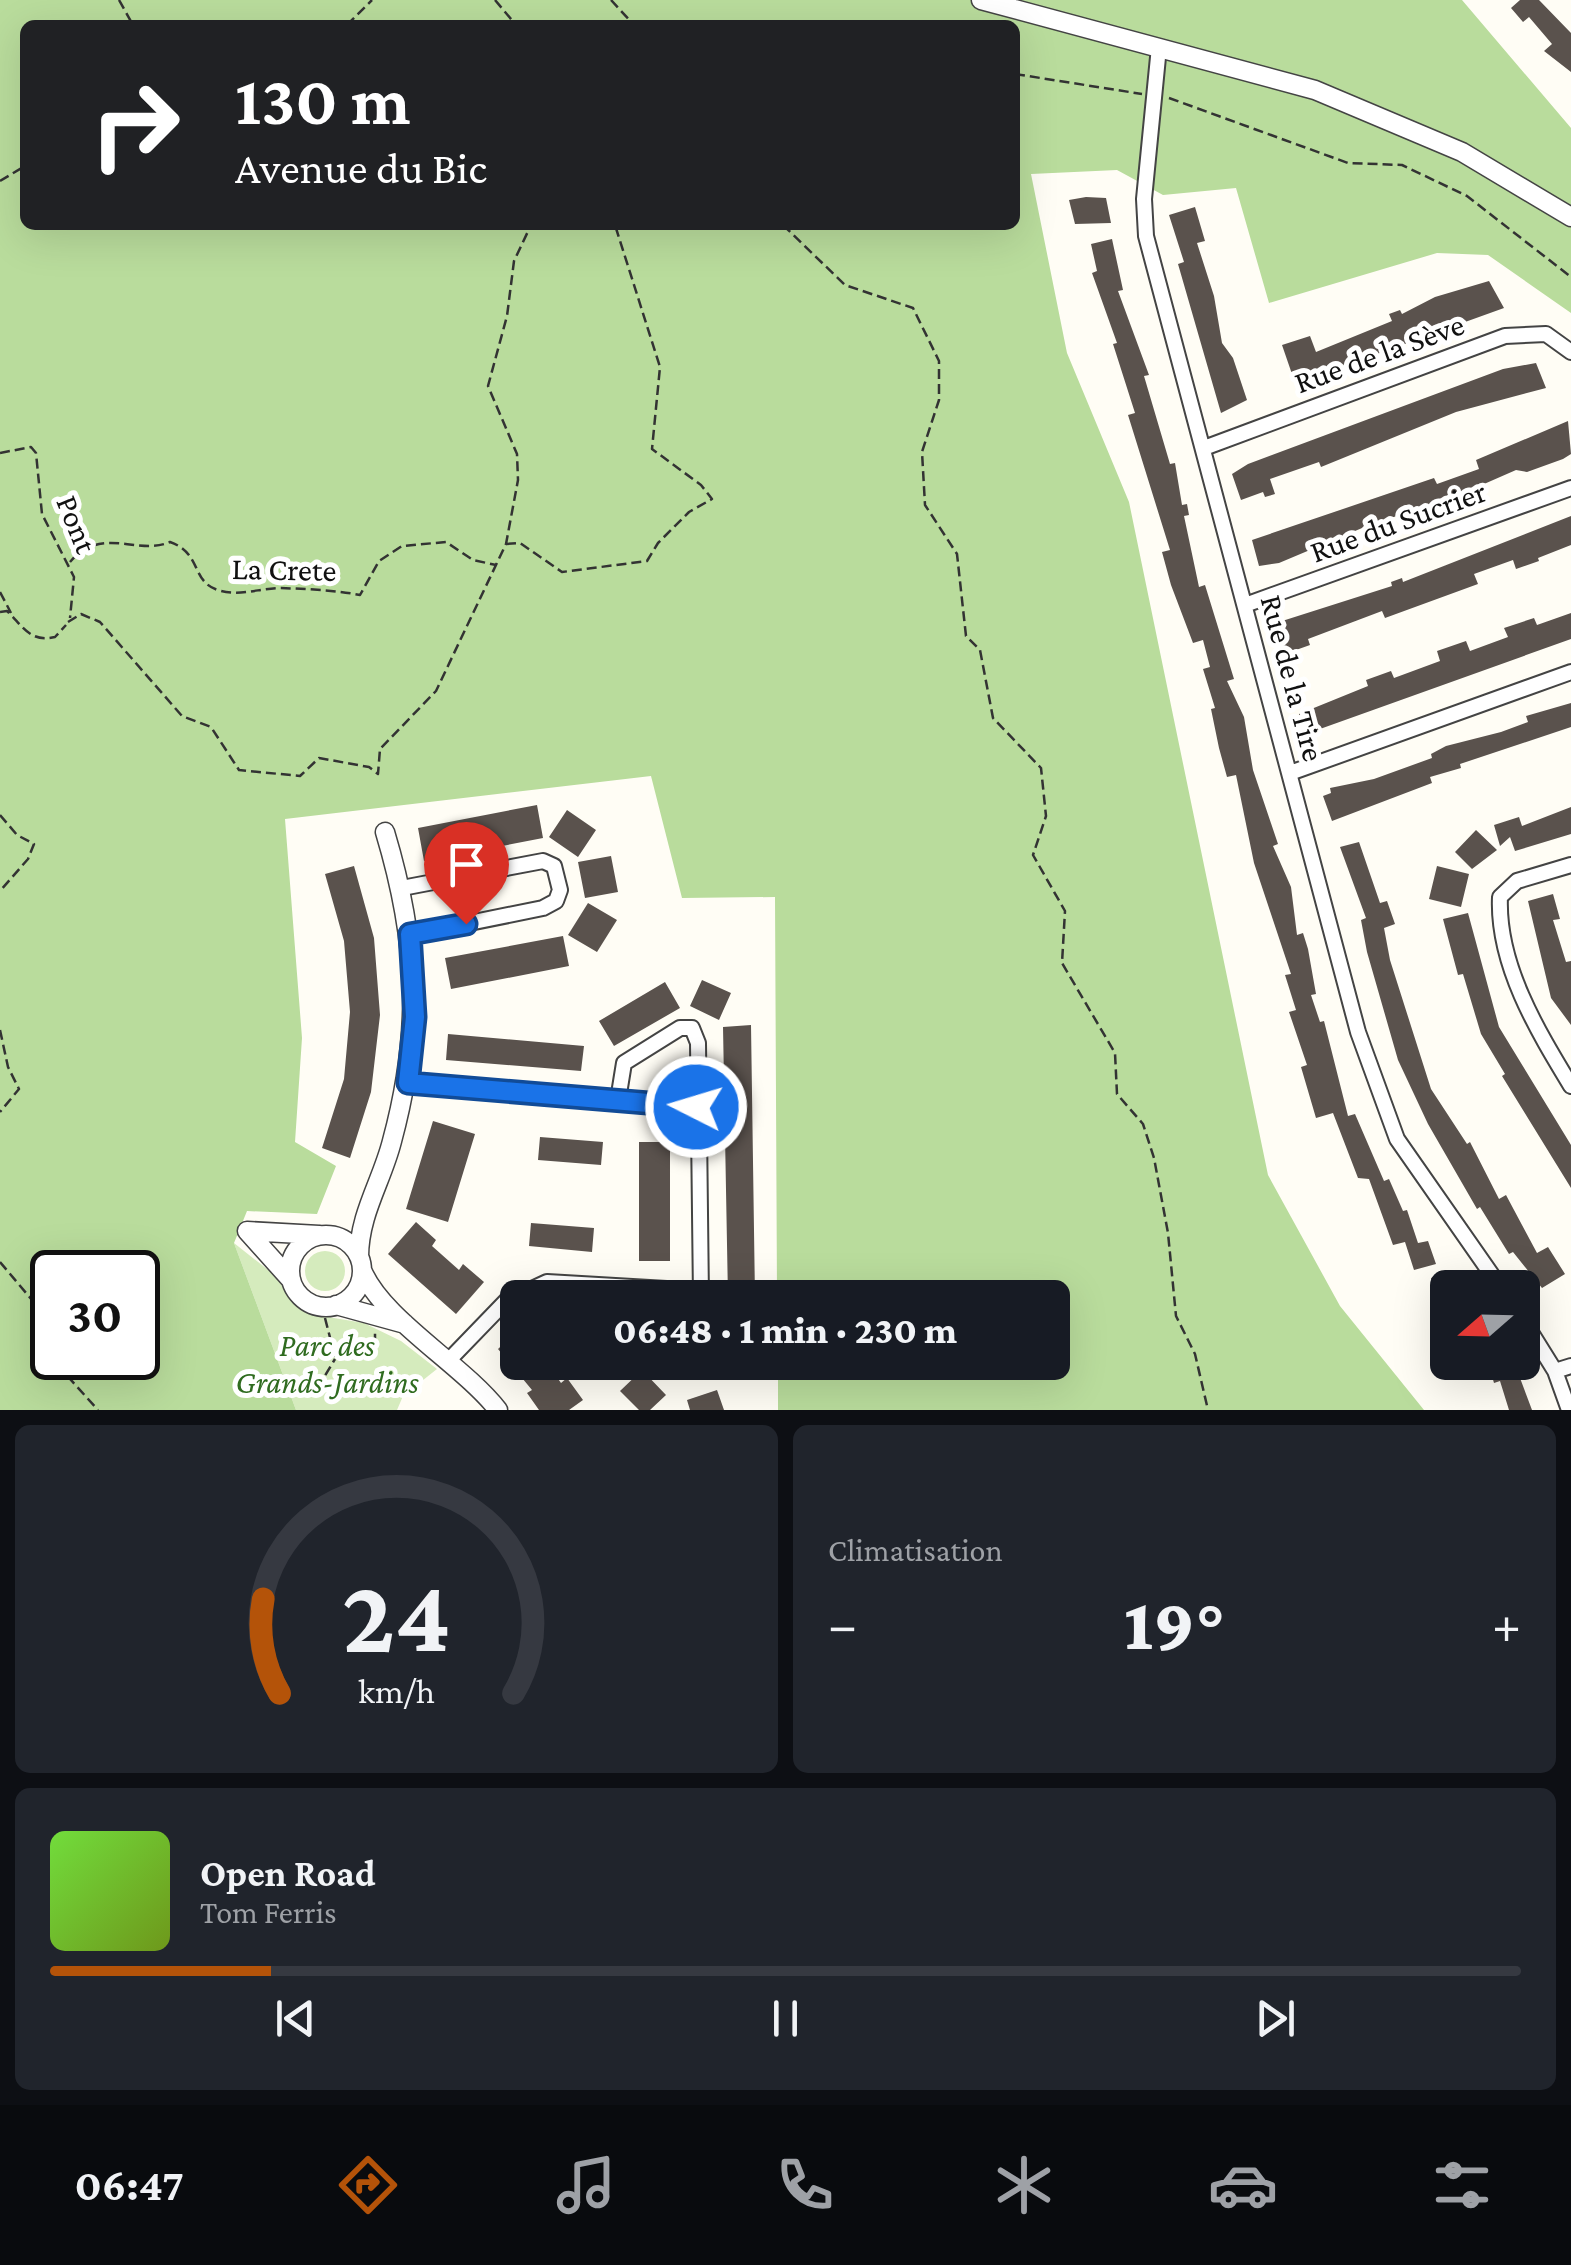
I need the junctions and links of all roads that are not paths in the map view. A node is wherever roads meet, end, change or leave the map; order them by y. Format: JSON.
{"nodes":[{"id":1,"x":981,"y":0,"type":"edge"},
{"id":2,"x":1159,"y":46,"type":"junction"},
{"id":3,"x":1571,"y":217,"type":"edge"},
{"id":4,"x":1571,"y":352,"type":"edge"},
{"id":5,"x":1204,"y":448,"type":"junction"},
{"id":6,"x":1571,"y":488,"type":"edge"},
{"id":7,"x":1244,"y":605,"type":"junction"},
{"id":8,"x":1571,"y":672,"type":"edge"},
{"id":9,"x":1290,"y":774,"type":"junction"},
{"id":10,"x":385,"y":832,"type":"dead end"},
{"id":11,"x":1571,"y":865,"type":"edge"},
{"id":12,"x":402,"y":888,"type":"junction"},
{"id":13,"x":410,"y":934,"type":"junction"},
{"id":14,"x":408,"y":1083,"type":"junction"},
{"id":15,"x":1571,"y":1086,"type":"edge"},
{"id":16,"x":618,"y":1100,"type":"junction"},
{"id":17,"x":696,"y":1107,"type":"junction"},
{"id":18,"x":370,"y":1199,"type":"junction"},
{"id":19,"x":326,"y":1235,"type":"junction"},
{"id":20,"x":360,"y":1263,"type":"junction"},
{"id":21,"x":1488,"y":1270,"type":"edge"},
{"id":22,"x":290,"y":1280,"type":"junction"},
{"id":23,"x":701,"y":1280,"type":"edge"},
{"id":24,"x":331,"y":1306,"type":"junction"},
{"id":25,"x":500,"y":1306,"type":"edge"},
{"id":26,"x":410,"y":1325,"type":"junction"},
{"id":27,"x":1540,"y":1347,"type":"edge"},
{"id":28,"x":450,"y":1360,"type":"junction"},
{"id":29,"x":1571,"y":1366,"type":"edge"},
{"id":30,"x":1555,"y":1371,"type":"junction"},
{"id":31,"x":498,"y":1410,"type":"edge"},
{"id":32,"x":1569,"y":1410,"type":"edge"}],
"edges":[{"from":1,"to":2,"type":"street"},
{"from":2,"to":3,"type":"street"},
{"from":2,"to":5,"type":"street","name":"Rue de la Tire"},
{"from":4,"to":5,"type":"street","name":"Rue de la Sève"},
{"from":5,"to":7,"type":"street","name":"Rue de la Tire"},
{"from":6,"to":7,"type":"street","name":"Rue du Sucrier"},
{"from":7,"to":9,"type":"street","name":"Rue de la Tire"},
{"from":8,"to":9,"type":"street"},
{"from":9,"to":21,"type":"street","name":"Rue de la Tire"},
{"from":10,"to":12,"type":"street"},
{"from":11,"to":15,"type":"street"},
{"from":12,"to":13,"type":"street"},
{"from":12,"to":13,"type":"street"},
{"from":13,"to":14,"type":"street"},
{"from":14,"to":16,"type":"street"},
{"from":14,"to":18,"type":"street"},
{"from":16,"to":17,"type":"street"},
{"from":16,"to":17,"type":"street"},
{"from":17,"to":23,"type":"street"},
{"from":18,"to":19,"type":"street"},
{"from":18,"to":20,"type":"street"},
{"from":19,"to":20,"type":"street"},
{"from":19,"to":22,"type":"street"},
{"from":19,"to":22,"type":"street"},
{"from":20,"to":24,"type":"street"},
{"from":20,"to":26,"type":"street"},
{"from":22,"to":24,"type":"street"},
{"from":24,"to":26,"type":"street"},
{"from":25,"to":28,"type":"street"},
{"from":26,"to":28,"type":"street"},
{"from":27,"to":30,"type":"street"},
{"from":28,"to":31,"type":"street"},
{"from":29,"to":30,"type":"street"},
{"from":30,"to":32,"type":"street"}]}
